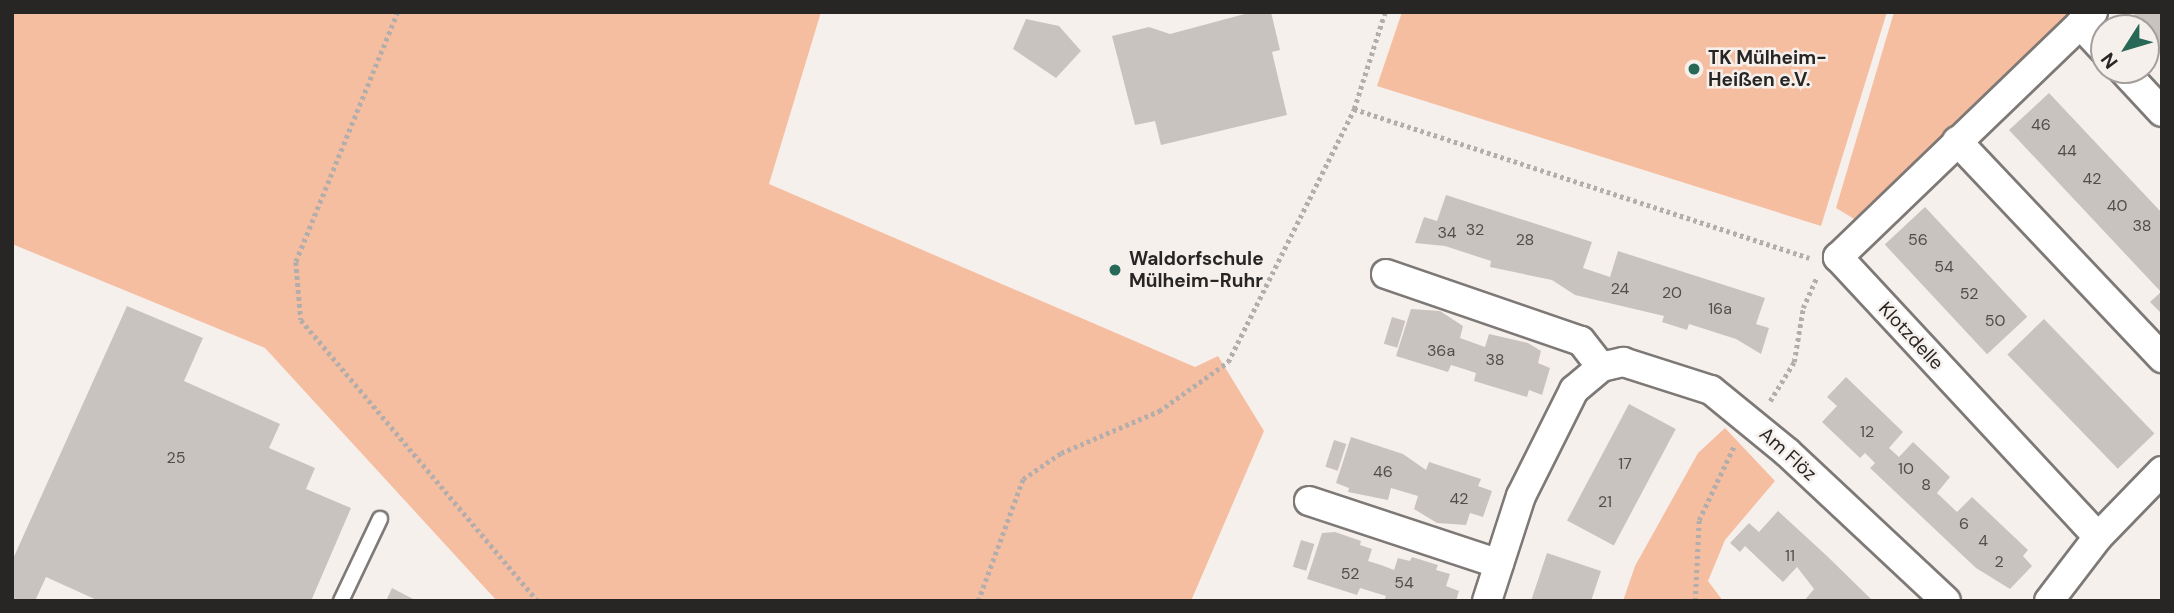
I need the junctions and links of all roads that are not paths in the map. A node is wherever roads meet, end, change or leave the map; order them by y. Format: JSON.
{"nodes":[{"id":1,"x":2087,"y":18,"type":"edge"},
{"id":2,"x":2136,"y":84,"type":"edge"},
{"id":3,"x":2162,"y":112,"type":"edge"},
{"id":4,"x":1957,"y":141,"type":"junction"},
{"id":5,"x":1386,"y":274,"type":"dead end"},
{"id":6,"x":2162,"y":358,"type":"edge"},
{"id":7,"x":1601,"y":367,"type":"junction"},
{"id":8,"x":2162,"y":471,"type":"edge"},
{"id":9,"x":1309,"y":501,"type":"dead end"},
{"id":10,"x":380,"y":519,"type":"dead end"},
{"id":11,"x":2098,"y":537,"type":"junction"},
{"id":12,"x":1499,"y":564,"type":"junction"},
{"id":13,"x":341,"y":601,"type":"edge"},
{"id":14,"x":1487,"y":601,"type":"edge"},
{"id":15,"x":1946,"y":601,"type":"edge"},
{"id":16,"x":2049,"y":601,"type":"edge"}],
"edges":[{"from":1,"to":4,"type":"street","name":"Klotzdelle"},
{"from":2,"to":3,"type":"street"},
{"from":4,"to":6,"type":"street"},
{"from":4,"to":11,"type":"street","name":"Klotzdelle"},
{"from":5,"to":7,"type":"street"},
{"from":7,"to":12,"type":"street"},
{"from":7,"to":15,"type":"street","name":"Am Flöz"},
{"from":8,"to":11,"type":"street"},
{"from":9,"to":12,"type":"street"},
{"from":10,"to":13,"type":"lane"},
{"from":11,"to":16,"type":"street"},
{"from":12,"to":14,"type":"street"}]}
